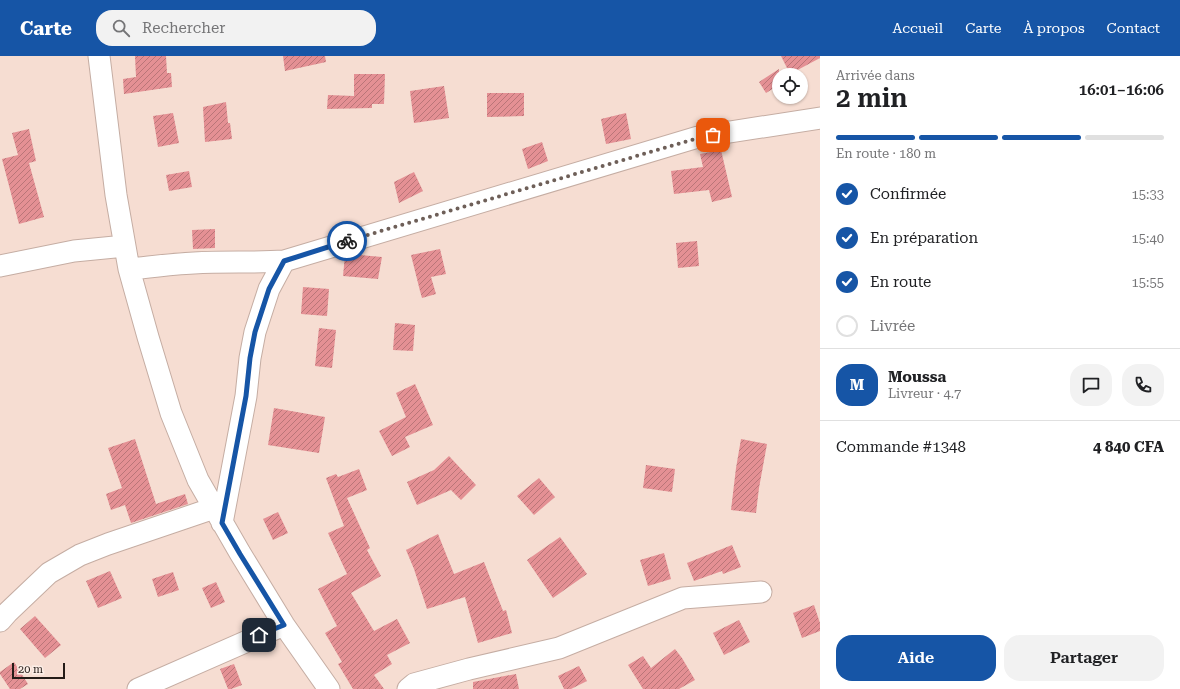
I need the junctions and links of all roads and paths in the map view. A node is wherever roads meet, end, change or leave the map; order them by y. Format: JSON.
{"nodes":[{"id":1,"x":99,"y":56,"type":"edge"},
{"id":2,"x":820,"y":118,"type":"edge"},
{"id":3,"x":125,"y":246,"type":"junction"},
{"id":4,"x":284,"y":261,"type":"junction"},
{"id":5,"x":0,"y":266,"type":"edge"},
{"id":6,"x":129,"y":269,"type":"junction"},
{"id":7,"x":218,"y":516,"type":"junction"},
{"id":8,"x":761,"y":592,"type":"dead end"},
{"id":9,"x":0,"y":621,"type":"edge"},
{"id":10,"x":284,"y":625,"type":"junction"},
{"id":11,"x":138,"y":689,"type":"edge"},
{"id":12,"x":329,"y":689,"type":"edge"},
{"id":13,"x":408,"y":689,"type":"edge"}],
"edges":[{"from":1,"to":3,"type":"street"},
{"from":2,"to":4,"type":"street"},
{"from":3,"to":5,"type":"street"},
{"from":3,"to":6,"type":"street"},
{"from":4,"to":6,"type":"street"},
{"from":4,"to":7,"type":"street"},
{"from":6,"to":7,"type":"street"},
{"from":7,"to":9,"type":"street"},
{"from":7,"to":10,"type":"street"},
{"from":8,"to":13,"type":"street"},
{"from":10,"to":11,"type":"street"},
{"from":10,"to":12,"type":"street"}]}
